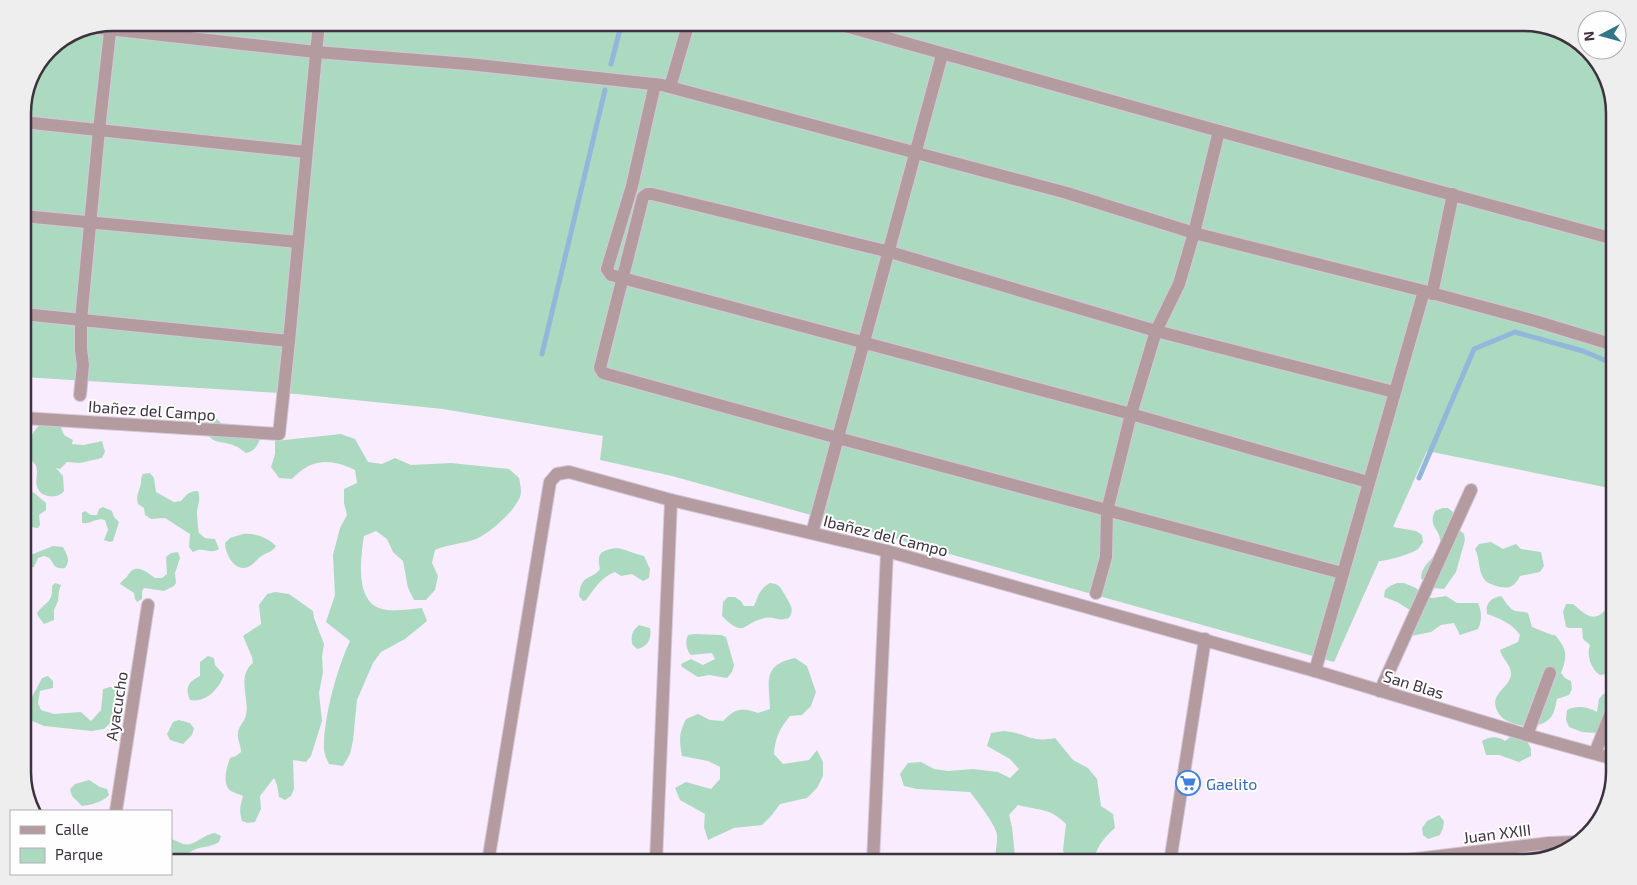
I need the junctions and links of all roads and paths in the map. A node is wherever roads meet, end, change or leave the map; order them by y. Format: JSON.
{"nodes":[{"id":1,"x":110,"y":31,"type":"edge"},
{"id":2,"x":144,"y":31,"type":"edge"},
{"id":3,"x":318,"y":31,"type":"edge"},
{"id":4,"x":686,"y":31,"type":"edge"},
{"id":5,"x":861,"y":31,"type":"edge"},
{"id":6,"x":316,"y":52,"type":"junction"},
{"id":7,"x":942,"y":55,"type":"junction"},
{"id":8,"x":655,"y":84,"type":"junction"},
{"id":9,"x":670,"y":87,"type":"junction"},
{"id":10,"x":31,"y":123,"type":"edge"},
{"id":11,"x":99,"y":130,"type":"junction"},
{"id":12,"x":1219,"y":132,"type":"junction"},
{"id":13,"x":306,"y":152,"type":"junction"},
{"id":14,"x":916,"y":152,"type":"junction"},
{"id":15,"x":1453,"y":194,"type":"junction"},
{"id":16,"x":31,"y":217,"type":"edge"},
{"id":17,"x":91,"y":222,"type":"junction"},
{"id":18,"x":1194,"y":233,"type":"junction"},
{"id":19,"x":1606,"y":237,"type":"edge"},
{"id":20,"x":298,"y":242,"type":"junction"},
{"id":21,"x":890,"y":252,"type":"junction"},
{"id":22,"x":624,"y":279,"type":"junction"},
{"id":23,"x":1428,"y":292,"type":"junction"},
{"id":24,"x":31,"y":315,"type":"edge"},
{"id":25,"x":81,"y":320,"type":"junction"},
{"id":26,"x":1156,"y":331,"type":"junction"},
{"id":27,"x":289,"y":341,"type":"junction"},
{"id":28,"x":865,"y":343,"type":"junction"},
{"id":29,"x":1606,"y":343,"type":"edge"},
{"id":30,"x":1394,"y":392,"type":"junction"},
{"id":31,"x":80,"y":395,"type":"dead end"},
{"id":32,"x":1131,"y":414,"type":"junction"},
{"id":33,"x":31,"y":418,"type":"edge"},
{"id":34,"x":838,"y":438,"type":"junction"},
{"id":35,"x":1368,"y":482,"type":"junction"},
{"id":36,"x":1471,"y":490,"type":"dead end"},
{"id":37,"x":671,"y":500,"type":"junction"},
{"id":38,"x":1107,"y":511,"type":"junction"},
{"id":39,"x":812,"y":533,"type":"junction"},
{"id":40,"x":887,"y":551,"type":"junction"},
{"id":41,"x":1342,"y":573,"type":"junction"},
{"id":42,"x":1096,"y":593,"type":"dead end"},
{"id":43,"x":148,"y":605,"type":"dead end"},
{"id":44,"x":1205,"y":640,"type":"junction"},
{"id":45,"x":1315,"y":671,"type":"junction"},
{"id":46,"x":1550,"y":673,"type":"dead end"},
{"id":47,"x":1380,"y":691,"type":"junction"},
{"id":48,"x":1606,"y":725,"type":"edge"},
{"id":49,"x":1527,"y":735,"type":"junction"},
{"id":50,"x":1595,"y":753,"type":"junction"},
{"id":51,"x":1606,"y":756,"type":"edge"},
{"id":52,"x":116,"y":810,"type":"edge"},
{"id":53,"x":1549,"y":849,"type":"edge"},
{"id":54,"x":489,"y":854,"type":"edge"},
{"id":55,"x":656,"y":854,"type":"edge"},
{"id":56,"x":873,"y":854,"type":"edge"},
{"id":57,"x":1171,"y":854,"type":"edge"},
{"id":58,"x":1488,"y":854,"type":"edge"}],
"edges":[{"from":1,"to":11,"type":"street"},
{"from":2,"to":6,"type":"street"},
{"from":3,"to":6,"type":"street"},
{"from":4,"to":9,"type":"street"},
{"from":5,"to":7,"type":"street"},
{"from":6,"to":8,"type":"street"},
{"from":6,"to":13,"type":"street"},
{"from":7,"to":12,"type":"street"},
{"from":7,"to":14,"type":"street"},
{"from":8,"to":9,"type":"street"},
{"from":8,"to":22,"type":"street"},
{"from":9,"to":14,"type":"street"},
{"from":10,"to":11,"type":"street"},
{"from":11,"to":13,"type":"street"},
{"from":11,"to":17,"type":"street"},
{"from":12,"to":15,"type":"street"},
{"from":12,"to":18,"type":"street"},
{"from":13,"to":20,"type":"street"},
{"from":14,"to":18,"type":"street"},
{"from":14,"to":21,"type":"street"},
{"from":15,"to":19,"type":"street"},
{"from":15,"to":23,"type":"street"},
{"from":16,"to":17,"type":"street"},
{"from":17,"to":20,"type":"street"},
{"from":17,"to":25,"type":"street"},
{"from":18,"to":23,"type":"street"},
{"from":18,"to":26,"type":"street"},
{"from":20,"to":27,"type":"street"},
{"from":21,"to":22,"type":"street"},
{"from":21,"to":26,"type":"street"},
{"from":21,"to":28,"type":"street"},
{"from":22,"to":28,"type":"street"},
{"from":22,"to":34,"type":"street"},
{"from":23,"to":29,"type":"street"},
{"from":23,"to":30,"type":"street"},
{"from":24,"to":25,"type":"street"},
{"from":25,"to":27,"type":"street"},
{"from":25,"to":31,"type":"street"},
{"from":26,"to":30,"type":"street"},
{"from":26,"to":32,"type":"street"},
{"from":27,"to":33,"type":"street","name":"Ibañez del Campo"},
{"from":28,"to":32,"type":"street"},
{"from":28,"to":34,"type":"street"},
{"from":30,"to":35,"type":"street"},
{"from":32,"to":35,"type":"street"},
{"from":32,"to":38,"type":"street"},
{"from":34,"to":38,"type":"street"},
{"from":34,"to":39,"type":"street"},
{"from":35,"to":41,"type":"street"},
{"from":36,"to":47,"type":"street"},
{"from":37,"to":39,"type":"street","name":"Ibañez del Campo"},
{"from":37,"to":54,"type":"street","name":"Ibañez del Campo"},
{"from":37,"to":55,"type":"street"},
{"from":38,"to":41,"type":"street"},
{"from":38,"to":42,"type":"street"},
{"from":39,"to":40,"type":"street","name":"Ibañez del Campo"},
{"from":40,"to":44,"type":"street","name":"Ibañez del Campo"},
{"from":40,"to":56,"type":"street"},
{"from":41,"to":45,"type":"street"},
{"from":43,"to":52,"type":"street","name":"Ayacucho"},
{"from":44,"to":45,"type":"street","name":"San Blas"},
{"from":44,"to":57,"type":"street"},
{"from":45,"to":47,"type":"street","name":"San Blas"},
{"from":46,"to":49,"type":"street"},
{"from":47,"to":49,"type":"street","name":"San Blas"},
{"from":48,"to":50,"type":"street"},
{"from":49,"to":50,"type":"street","name":"San Blas"},
{"from":50,"to":51,"type":"street","name":"San Blas"},
{"from":53,"to":58,"type":"street","name":"Juan XXIII"}]}
